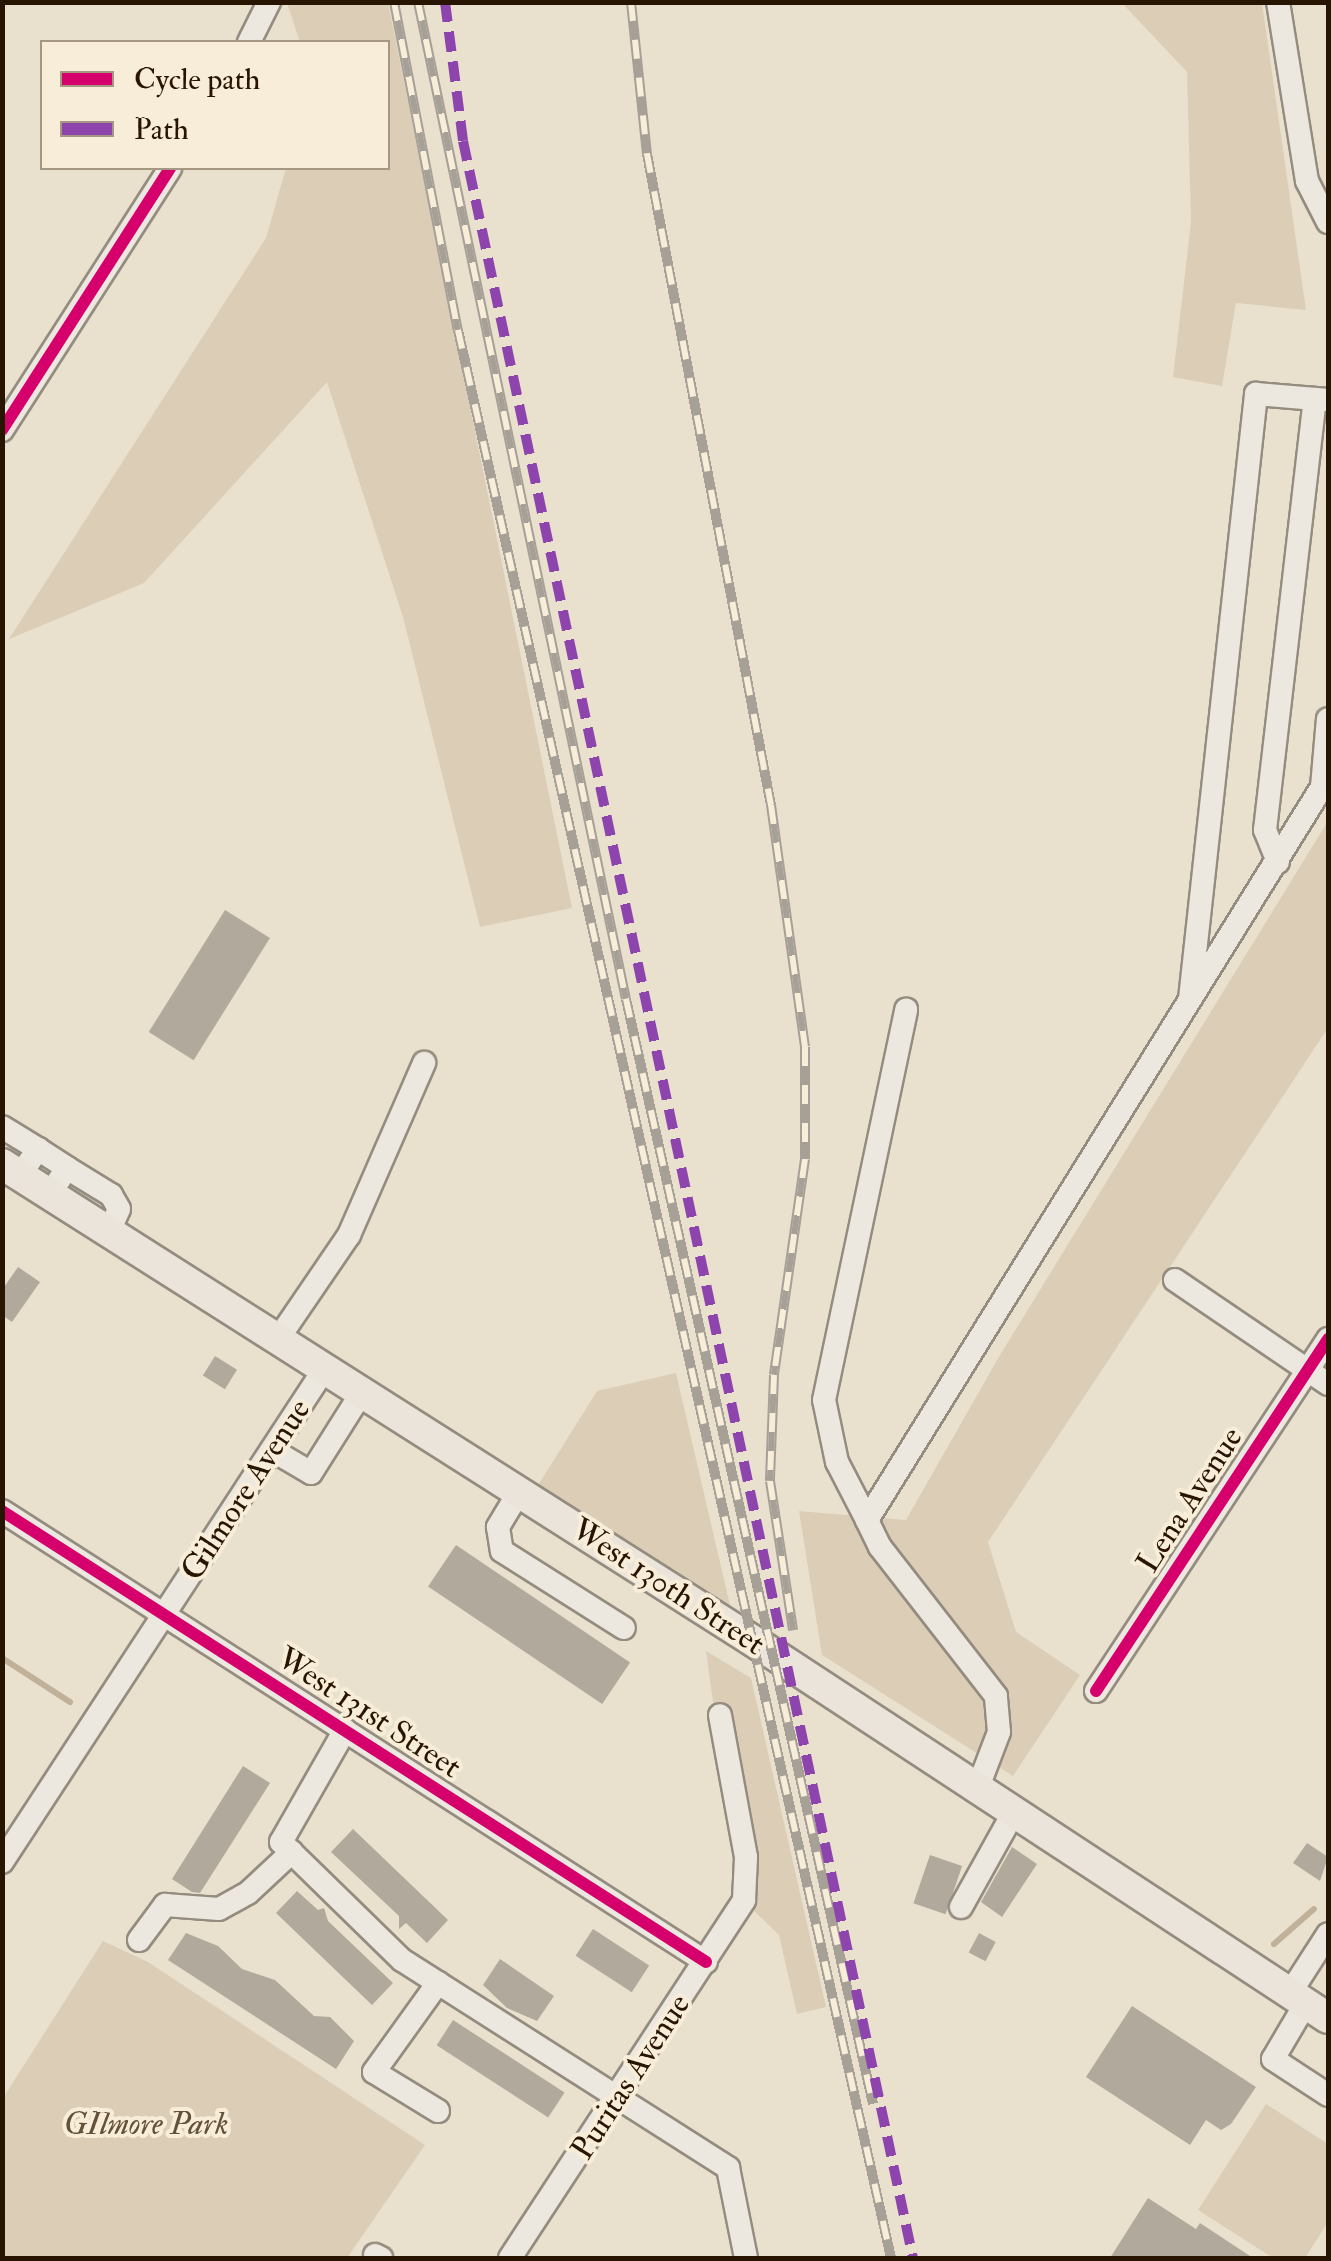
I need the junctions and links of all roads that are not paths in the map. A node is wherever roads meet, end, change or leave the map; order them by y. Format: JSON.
{"nodes":[{"id":1,"x":1278,"y":2,"type":"edge"},
{"id":2,"x":271,"y":4,"type":"edge"},
{"id":3,"x":251,"y":40,"type":"edge"},
{"id":4,"x":169,"y":170,"type":"edge"},
{"id":5,"x":1328,"y":222,"type":"edge"},
{"id":6,"x":1322,"y":400,"type":"edge"},
{"id":7,"x":2,"y":430,"type":"edge"},
{"id":8,"x":1328,"y":719,"type":"edge"},
{"id":9,"x":1278,"y":862,"type":"junction"},
{"id":10,"x":1190,"y":1002,"type":"junction"},
{"id":11,"x":906,"y":1010,"type":"dead end"},
{"id":12,"x":424,"y":1063,"type":"dead end"},
{"id":13,"x":2,"y":1127,"type":"edge"},
{"id":14,"x":38,"y":1149,"type":"junction"},
{"id":15,"x":67,"y":1168,"type":"junction"},
{"id":16,"x":11,"y":1170,"type":"edge"},
{"id":17,"x":50,"y":1194,"type":"junction"},
{"id":18,"x":109,"y":1232,"type":"junction"},
{"id":19,"x":1174,"y":1280,"type":"dead end"},
{"id":20,"x":278,"y":1339,"type":"junction"},
{"id":21,"x":1328,"y":1339,"type":"edge"},
{"id":22,"x":325,"y":1368,"type":"junction"},
{"id":23,"x":1308,"y":1371,"type":"junction"},
{"id":24,"x":1328,"y":1384,"type":"edge"},
{"id":25,"x":362,"y":1392,"type":"junction"},
{"id":26,"x":272,"y":1450,"type":"junction"},
{"id":27,"x":518,"y":1492,"type":"junction"},
{"id":28,"x":2,"y":1511,"type":"edge"},
{"id":29,"x":868,"y":1520,"type":"junction"},
{"id":30,"x":164,"y":1614,"type":"junction"},
{"id":31,"x":624,"y":1628,"type":"dead end"},
{"id":32,"x":1096,"y":1690,"type":"dead end"},
{"id":33,"x":720,"y":1715,"type":"dead end"},
{"id":34,"x":345,"y":1730,"type":"junction"},
{"id":35,"x":978,"y":1787,"type":"junction"},
{"id":36,"x":1015,"y":1810,"type":"junction"},
{"id":37,"x":12,"y":1829,"type":"edge"},
{"id":38,"x":292,"y":1852,"type":"junction"},
{"id":39,"x":2,"y":1862,"type":"edge"},
{"id":40,"x":961,"y":1908,"type":"dead end"},
{"id":41,"x":1328,"y":1934,"type":"edge"},
{"id":42,"x":140,"y":1940,"type":"dead end"},
{"id":43,"x":706,"y":1962,"type":"junction"},
{"id":44,"x":438,"y":1984,"type":"junction"},
{"id":45,"x":1308,"y":2004,"type":"edge"},
{"id":46,"x":1328,"y":2094,"type":"edge"},
{"id":47,"x":619,"y":2095,"type":"junction"},
{"id":48,"x":438,"y":2112,"type":"dead end"},
{"id":49,"x":510,"y":2258,"type":"edge"},
{"id":50,"x":746,"y":2258,"type":"edge"}],
"edges":[{"from":1,"to":5,"type":"street"},
{"from":2,"to":3,"type":"street"},
{"from":4,"to":7,"type":"street"},
{"from":6,"to":9,"type":"street"},
{"from":6,"to":10,"type":"street"},
{"from":8,"to":9,"type":"street"},
{"from":9,"to":10,"type":"street"},
{"from":10,"to":29,"type":"street"},
{"from":11,"to":29,"type":"street"},
{"from":12,"to":20,"type":"street"},
{"from":13,"to":14,"type":"street"},
{"from":14,"to":15,"type":"street"},
{"from":14,"to":16,"type":"street"},
{"from":15,"to":17,"type":"street"},
{"from":15,"to":18,"type":"street"},
{"from":16,"to":17,"type":"main road","name":"West 130th Street"},
{"from":17,"to":18,"type":"main road","name":"West 130th Street"},
{"from":18,"to":20,"type":"main road","name":"West 130th Street"},
{"from":19,"to":23,"type":"street"},
{"from":20,"to":22,"type":"main road","name":"West 130th Street"},
{"from":21,"to":23,"type":"street","name":"Lena Avenue"},
{"from":22,"to":25,"type":"main road","name":"West 130th Street"},
{"from":22,"to":26,"type":"street","name":"Gilmore Avenue"},
{"from":23,"to":24,"type":"street"},
{"from":23,"to":32,"type":"street","name":"Lena Avenue"},
{"from":25,"to":26,"type":"street"},
{"from":25,"to":27,"type":"main road","name":"West 130th Street"},
{"from":26,"to":30,"type":"street","name":"Gilmore Avenue"},
{"from":27,"to":31,"type":"street"},
{"from":27,"to":35,"type":"main road","name":"West 130th Street"},
{"from":28,"to":30,"type":"street","name":"West 131st Street"},
{"from":29,"to":35,"type":"street"},
{"from":30,"to":34,"type":"street","name":"West 131st Street"},
{"from":30,"to":37,"type":"street","name":"Gilmore Avenue"},
{"from":33,"to":43,"type":"street","name":"Puritas Avenue"},
{"from":34,"to":38,"type":"street"},
{"from":34,"to":43,"type":"street","name":"West 131st Street"},
{"from":35,"to":36,"type":"main road","name":"West 130th Street"},
{"from":36,"to":40,"type":"street"},
{"from":36,"to":45,"type":"main road","name":"West 130th Street"},
{"from":37,"to":39,"type":"street","name":"Gilmore Avenue"},
{"from":38,"to":42,"type":"street"},
{"from":38,"to":44,"type":"street"},
{"from":41,"to":45,"type":"street"},
{"from":43,"to":47,"type":"street","name":"Puritas Avenue"},
{"from":44,"to":47,"type":"street"},
{"from":44,"to":48,"type":"street"},
{"from":45,"to":46,"type":"street"},
{"from":47,"to":49,"type":"street","name":"Puritas Avenue"},
{"from":47,"to":50,"type":"street"}]}
